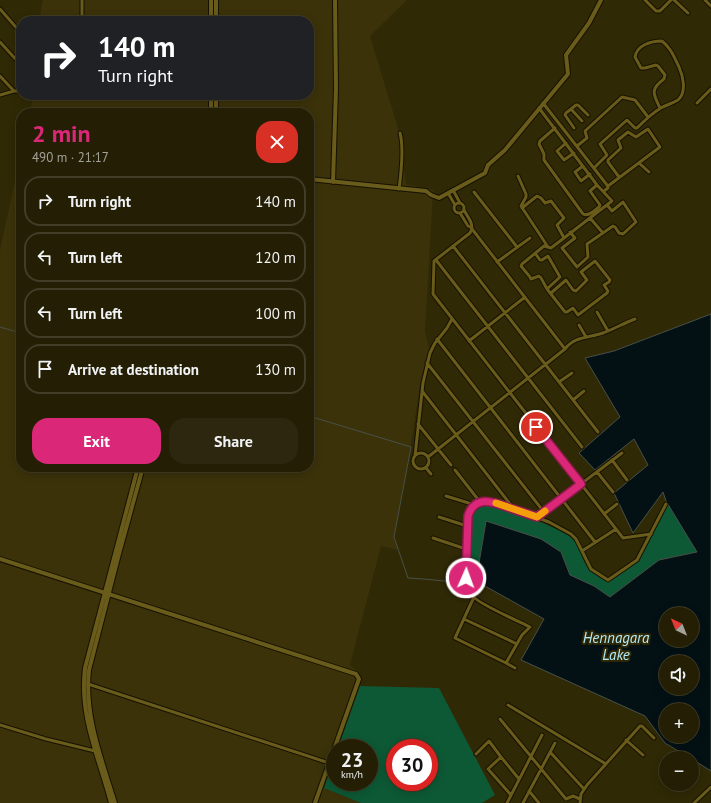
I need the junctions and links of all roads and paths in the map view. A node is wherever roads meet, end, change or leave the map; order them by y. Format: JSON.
{"nodes":[{"id":1,"x":82,"y":0,"type":"edge"},
{"id":2,"x":211,"y":0,"type":"edge"},
{"id":3,"x":216,"y":0,"type":"edge"},
{"id":4,"x":335,"y":0,"type":"edge"},
{"id":5,"x":601,"y":0,"type":"edge"},
{"id":6,"x":645,"y":0,"type":"edge"},
{"id":7,"x":672,"y":0,"type":"edge"},
{"id":8,"x":705,"y":0,"type":"edge"},
{"id":9,"x":711,"y":6,"type":"edge"},
{"id":10,"x":0,"y":9,"type":"edge"},
{"id":11,"x":688,"y":13,"type":"dead end"},
{"id":12,"x":82,"y":16,"type":"edge"},
{"id":13,"x":211,"y":16,"type":"edge"},
{"id":14,"x":216,"y":16,"type":"edge"},
{"id":15,"x":16,"y":27,"type":"edge"},
{"id":16,"x":0,"y":42,"type":"edge"},
{"id":17,"x":16,"y":59,"type":"edge"},
{"id":18,"x":0,"y":76,"type":"edge"},
{"id":19,"x":711,"y":89,"type":"edge"},
{"id":20,"x":14,"y":91,"type":"joint"},
{"id":21,"x":0,"y":95,"type":"edge"},
{"id":22,"x":543,"y":103,"type":"junction"},
{"id":23,"x":697,"y":103,"type":"dead end"},
{"id":24,"x":539,"y":108,"type":"junction"},
{"id":25,"x":660,"y":108,"type":"junction"},
{"id":26,"x":571,"y":109,"type":"junction"},
{"id":27,"x":588,"y":115,"type":"dead end"},
{"id":28,"x":648,"y":117,"type":"junction"},
{"id":29,"x":582,"y":121,"type":"dead end"},
{"id":30,"x":558,"y":122,"type":"junction"},
{"id":31,"x":571,"y":124,"type":"junction"},
{"id":32,"x":554,"y":126,"type":"junction"},
{"id":33,"x":574,"y":128,"type":"dead end"},
{"id":34,"x":564,"y":130,"type":"junction"},
{"id":35,"x":400,"y":133,"type":"dead end"},
{"id":36,"x":566,"y":143,"type":"junction"},
{"id":37,"x":577,"y":146,"type":"junction"},
{"id":38,"x":574,"y":153,"type":"junction"},
{"id":39,"x":582,"y":153,"type":"junction"},
{"id":40,"x":577,"y":158,"type":"junction"},
{"id":41,"x":639,"y":162,"type":"junction"},
{"id":42,"x":583,"y":166,"type":"junction"},
{"id":43,"x":594,"y":168,"type":"junction"},
{"id":44,"x":649,"y":172,"type":"dead end"},
{"id":45,"x":590,"y":174,"type":"junction"},
{"id":46,"x":518,"y":176,"type":"dead end"},
{"id":47,"x":619,"y":177,"type":"junction"},
{"id":48,"x":314,"y":180,"type":"edge"},
{"id":49,"x":333,"y":182,"type":"junction"},
{"id":50,"x":597,"y":185,"type":"junction"},
{"id":51,"x":608,"y":186,"type":"junction"},
{"id":52,"x":399,"y":189,"type":"junction"},
{"id":53,"x":453,"y":190,"type":"junction"},
{"id":54,"x":604,"y":191,"type":"junction"},
{"id":55,"x":474,"y":192,"type":"dead end"},
{"id":56,"x":448,"y":193,"type":"junction"},
{"id":57,"x":460,"y":203,"type":"junction"},
{"id":58,"x":455,"y":205,"type":"junction"},
{"id":59,"x":608,"y":205,"type":"junction"},
{"id":60,"x":522,"y":208,"type":"junction"},
{"id":61,"x":462,"y":212,"type":"junction"},
{"id":62,"x":590,"y":218,"type":"junction"},
{"id":63,"x":472,"y":229,"type":"junction"},
{"id":64,"x":570,"y":232,"type":"junction"},
{"id":65,"x":603,"y":234,"type":"junction"},
{"id":66,"x":530,"y":238,"type":"dead end"},
{"id":67,"x":564,"y":238,"type":"junction"},
{"id":68,"x":454,"y":246,"type":"junction"},
{"id":69,"x":517,"y":247,"type":"junction"},
{"id":70,"x":548,"y":247,"type":"junction"},
{"id":71,"x":535,"y":253,"type":"junction"},
{"id":72,"x":436,"y":260,"type":"junction"},
{"id":73,"x":497,"y":262,"type":"junction"},
{"id":74,"x":577,"y":267,"type":"junction"},
{"id":75,"x":581,"y":272,"type":"junction"},
{"id":76,"x":547,"y":289,"type":"junction"},
{"id":77,"x":551,"y":293,"type":"junction"},
{"id":78,"x":524,"y":297,"type":"junction"},
{"id":79,"x":505,"y":312,"type":"junction"},
{"id":80,"x":597,"y":312,"type":"dead end"},
{"id":81,"x":452,"y":319,"type":"junction"},
{"id":82,"x":635,"y":319,"type":"dead end"},
{"id":83,"x":579,"y":325,"type":"dead end"},
{"id":84,"x":488,"y":326,"type":"junction"},
{"id":85,"x":608,"y":331,"type":"junction"},
{"id":86,"x":586,"y":337,"type":"junction"},
{"id":87,"x":437,"y":340,"type":"junction"},
{"id":88,"x":469,"y":340,"type":"junction"},
{"id":89,"x":565,"y":349,"type":"junction"},
{"id":90,"x":427,"y":364,"type":"junction"},
{"id":91,"x":546,"y":364,"type":"junction"},
{"id":92,"x":572,"y":373,"type":"dead end"},
{"id":93,"x":528,"y":378,"type":"junction"},
{"id":94,"x":559,"y":382,"type":"junction"},
{"id":95,"x":422,"y":391,"type":"junction"},
{"id":96,"x":584,"y":391,"type":"dead end"},
{"id":97,"x":510,"y":393,"type":"junction"},
{"id":98,"x":573,"y":400,"type":"junction"},
{"id":99,"x":473,"y":422,"type":"junction"},
{"id":100,"x":418,"y":424,"type":"junction"},
{"id":101,"x":598,"y":432,"type":"dead end"},
{"id":102,"x":456,"y":435,"type":"junction"},
{"id":103,"x":582,"y":446,"type":"dead end"},
{"id":104,"x":438,"y":449,"type":"junction"},
{"id":105,"x":622,"y":453,"type":"dead end"},
{"id":106,"x":415,"y":456,"type":"junction"},
{"id":107,"x":428,"y":457,"type":"junction"},
{"id":108,"x":612,"y":460,"type":"junction"},
{"id":109,"x":451,"y":465,"type":"dead end"},
{"id":110,"x":426,"y":468,"type":"junction"},
{"id":111,"x":455,"y":470,"type":"dead end"},
{"id":112,"x":137,"y":472,"type":"edge"},
{"id":113,"x":142,"y":472,"type":"edge"},
{"id":114,"x":597,"y":472,"type":"junction"},
{"id":115,"x":431,"y":474,"type":"dead end"},
{"id":116,"x":627,"y":480,"type":"dead end"},
{"id":117,"x":581,"y":484,"type":"junction"},
{"id":118,"x":613,"y":492,"type":"dead end"},
{"id":119,"x":446,"y":496,"type":"dead end"},
{"id":120,"x":561,"y":499,"type":"junction"},
{"id":121,"x":480,"y":502,"type":"junction"},
{"id":122,"x":617,"y":504,"type":"dead end"},
{"id":123,"x":666,"y":504,"type":"dead end"},
{"id":124,"x":475,"y":505,"type":"junction"},
{"id":125,"x":514,"y":509,"type":"junction"},
{"id":126,"x":544,"y":512,"type":"junction"},
{"id":127,"x":604,"y":514,"type":"junction"},
{"id":128,"x":439,"y":517,"type":"dead end"},
{"id":129,"x":537,"y":517,"type":"junction"},
{"id":130,"x":467,"y":526,"type":"junction"},
{"id":131,"x":616,"y":529,"type":"junction"},
{"id":132,"x":651,"y":534,"type":"dead end"},
{"id":133,"x":433,"y":538,"type":"dead end"},
{"id":134,"x":596,"y":542,"type":"junction"},
{"id":135,"x":466,"y":549,"type":"junction"},
{"id":136,"x":582,"y":551,"type":"junction"},
{"id":137,"x":0,"y":559,"type":"edge"},
{"id":138,"x":107,"y":594,"type":"junction"},
{"id":139,"x":474,"y":597,"type":"junction"},
{"id":140,"x":464,"y":619,"type":"junction"},
{"id":141,"x":517,"y":644,"type":"junction"},
{"id":142,"x":506,"y":663,"type":"junction"},
{"id":143,"x":515,"y":668,"type":"dead end"},
{"id":144,"x":88,"y":684,"type":"junction"},
{"id":145,"x":508,"y":705,"type":"dead end"},
{"id":146,"x":500,"y":719,"type":"dead end"},
{"id":147,"x":0,"y":725,"type":"edge"},
{"id":148,"x":542,"y":735,"type":"dead end"},
{"id":149,"x":654,"y":738,"type":"dead end"},
{"id":150,"x":337,"y":739,"type":"edge"},
{"id":151,"x":626,"y":740,"type":"junction"},
{"id":152,"x":555,"y":743,"type":"dead end"},
{"id":153,"x":95,"y":751,"type":"junction"},
{"id":154,"x":550,"y":752,"type":"junction"},
{"id":155,"x":476,"y":754,"type":"dead end"},
{"id":156,"x":643,"y":755,"type":"dead end"},
{"id":157,"x":531,"y":756,"type":"junction"},
{"id":158,"x":501,"y":757,"type":"junction"},
{"id":159,"x":326,"y":761,"type":"edge"},
{"id":160,"x":606,"y":764,"type":"junction"},
{"id":161,"x":541,"y":768,"type":"junction"},
{"id":162,"x":326,"y":771,"type":"edge"},
{"id":163,"x":519,"y":779,"type":"junction"},
{"id":164,"x":711,"y":787,"type":"edge"},
{"id":165,"x":584,"y":789,"type":"junction"},
{"id":166,"x":529,"y":791,"type":"junction"},
{"id":167,"x":511,"y":795,"type":"junction"},
{"id":168,"x":580,"y":799,"type":"junction"},
{"id":169,"x":110,"y":803,"type":"edge"},
{"id":170,"x":115,"y":803,"type":"edge"},
{"id":171,"x":315,"y":803,"type":"edge"},
{"id":172,"x":508,"y":803,"type":"edge"},
{"id":173,"x":522,"y":803,"type":"edge"},
{"id":174,"x":539,"y":803,"type":"edge"},
{"id":175,"x":580,"y":803,"type":"edge"},
{"id":176,"x":694,"y":803,"type":"edge"}],
"edges":[{"from":1,"to":12,"type":"street"},
{"from":2,"to":13,"type":"street"},
{"from":3,"to":14,"type":"street"},
{"from":4,"to":49,"type":"street"},
{"from":5,"to":22,"type":"street"},
{"from":6,"to":7,"type":"street"},
{"from":7,"to":11,"type":"street"},
{"from":8,"to":9,"type":"street"},
{"from":10,"to":15,"type":"street"},
{"from":16,"to":17,"type":"street"},
{"from":18,"to":20,"type":"street"},
{"from":19,"to":23,"type":"street"},
{"from":20,"to":21,"type":"street"},
{"from":22,"to":24,"type":"street"},
{"from":22,"to":30,"type":"street"},
{"from":24,"to":32,"type":"street"},
{"from":24,"to":53,"type":"street"},
{"from":25,"to":25,"type":"street"},
{"from":25,"to":28,"type":"street"},
{"from":26,"to":27,"type":"street"},
{"from":26,"to":29,"type":"street"},
{"from":26,"to":31,"type":"street"},
{"from":28,"to":37,"type":"street"},
{"from":28,"to":43,"type":"street"},
{"from":30,"to":32,"type":"street"},
{"from":30,"to":34,"type":"street"},
{"from":31,"to":33,"type":"street"},
{"from":31,"to":34,"type":"street"},
{"from":32,"to":36,"type":"street"},
{"from":32,"to":50,"type":"street"},
{"from":34,"to":37,"type":"street"},
{"from":35,"to":52,"type":"street"},
{"from":36,"to":38,"type":"street"},
{"from":36,"to":38,"type":"street"},
{"from":37,"to":39,"type":"street"},
{"from":38,"to":40,"type":"street"},
{"from":39,"to":40,"type":"street"},
{"from":39,"to":43,"type":"street"},
{"from":40,"to":42,"type":"street"},
{"from":41,"to":44,"type":"street"},
{"from":41,"to":47,"type":"street"},
{"from":41,"to":47,"type":"street"},
{"from":42,"to":45,"type":"street"},
{"from":42,"to":45,"type":"street"},
{"from":43,"to":51,"type":"street"},
{"from":45,"to":50,"type":"street"},
{"from":46,"to":60,"type":"street"},
{"from":47,"to":51,"type":"street"},
{"from":48,"to":49,"type":"street"},
{"from":49,"to":52,"type":"street"},
{"from":50,"to":54,"type":"street"},
{"from":51,"to":54,"type":"street"},
{"from":52,"to":56,"type":"street"},
{"from":53,"to":56,"type":"street"},
{"from":53,"to":57,"type":"street"},
{"from":54,"to":59,"type":"street"},
{"from":55,"to":69,"type":"street"},
{"from":56,"to":58,"type":"street"},
{"from":57,"to":58,"type":"street"},
{"from":57,"to":61,"type":"street"},
{"from":58,"to":61,"type":"street"},
{"from":59,"to":62,"type":"street"},
{"from":59,"to":65,"type":"street"},
{"from":60,"to":67,"type":"street"},
{"from":60,"to":70,"type":"street"},
{"from":61,"to":63,"type":"street"},
{"from":62,"to":64,"type":"street"},
{"from":62,"to":65,"type":"street"},
{"from":63,"to":68,"type":"street"},
{"from":63,"to":73,"type":"street"},
{"from":64,"to":67,"type":"street"},
{"from":64,"to":74,"type":"street"},
{"from":65,"to":74,"type":"street"},
{"from":66,"to":69,"type":"street"},
{"from":67,"to":70,"type":"street"},
{"from":68,"to":72,"type":"street"},
{"from":68,"to":79,"type":"street"},
{"from":69,"to":73,"type":"street"},
{"from":70,"to":71,"type":"street"},
{"from":71,"to":76,"type":"street"},
{"from":71,"to":76,"type":"street"},
{"from":72,"to":81,"type":"street"},
{"from":72,"to":84,"type":"street"},
{"from":73,"to":78,"type":"street"},
{"from":74,"to":75,"type":"street"},
{"from":75,"to":77,"type":"street"},
{"from":75,"to":77,"type":"street"},
{"from":76,"to":77,"type":"street"},
{"from":78,"to":79,"type":"street"},
{"from":78,"to":89,"type":"street"},
{"from":79,"to":84,"type":"street"},
{"from":79,"to":91,"type":"street"},
{"from":80,"to":85,"type":"street"},
{"from":81,"to":87,"type":"street"},
{"from":81,"to":88,"type":"street"},
{"from":82,"to":85,"type":"street"},
{"from":83,"to":86,"type":"street"},
{"from":84,"to":88,"type":"street"},
{"from":84,"to":93,"type":"street"},
{"from":85,"to":86,"type":"street"},
{"from":86,"to":89,"type":"street"},
{"from":87,"to":90,"type":"street"},
{"from":87,"to":120,"type":"street"},
{"from":88,"to":97,"type":"street"},
{"from":89,"to":91,"type":"street"},
{"from":90,"to":95,"type":"street"},
{"from":90,"to":99,"type":"street"},
{"from":91,"to":93,"type":"street"},
{"from":91,"to":94,"type":"street"},
{"from":92,"to":94,"type":"street"},
{"from":93,"to":97,"type":"street"},
{"from":93,"to":103,"type":"street"},
{"from":94,"to":98,"type":"street"},
{"from":95,"to":100,"type":"street"},
{"from":95,"to":102,"type":"street"},
{"from":96,"to":98,"type":"street"},
{"from":97,"to":99,"type":"street"},
{"from":97,"to":117,"type":"street"},
{"from":98,"to":101,"type":"street"},
{"from":99,"to":102,"type":"street"},
{"from":99,"to":126,"type":"street"},
{"from":100,"to":104,"type":"street"},
{"from":100,"to":106,"type":"street"},
{"from":102,"to":104,"type":"street"},
{"from":102,"to":125,"type":"street"},
{"from":104,"to":107,"type":"street"},
{"from":104,"to":109,"type":"street"},
{"from":105,"to":108,"type":"street"},
{"from":106,"to":107,"type":"street"},
{"from":106,"to":110,"type":"street"},
{"from":107,"to":110,"type":"street"},
{"from":108,"to":114,"type":"street"},
{"from":108,"to":116,"type":"street"},
{"from":110,"to":115,"type":"street"},
{"from":111,"to":121,"type":"street"},
{"from":112,"to":138,"type":"street"},
{"from":113,"to":138,"type":"street"},
{"from":114,"to":117,"type":"street"},
{"from":114,"to":118,"type":"street"},
{"from":117,"to":120,"type":"street"},
{"from":117,"to":127,"type":"street"},
{"from":119,"to":124,"type":"street"},
{"from":120,"to":126,"type":"street"},
{"from":120,"to":134,"type":"street"},
{"from":121,"to":124,"type":"street"},
{"from":121,"to":125,"type":"street"},
{"from":122,"to":127,"type":"street"},
{"from":123,"to":136,"type":"street"},
{"from":124,"to":130,"type":"street"},
{"from":125,"to":129,"type":"street"},
{"from":126,"to":129,"type":"street"},
{"from":127,"to":131,"type":"street"},
{"from":128,"to":130,"type":"street"},
{"from":129,"to":136,"type":"street"},
{"from":130,"to":135,"type":"street"},
{"from":131,"to":132,"type":"street"},
{"from":131,"to":134,"type":"street"},
{"from":133,"to":135,"type":"street"},
{"from":134,"to":136,"type":"street"},
{"from":135,"to":139,"type":"street"},
{"from":137,"to":138,"type":"street"},
{"from":138,"to":144,"type":"street"},
{"from":138,"to":150,"type":"street"},
{"from":138,"to":153,"type":"street"},
{"from":139,"to":140,"type":"street"},
{"from":139,"to":141,"type":"street"},
{"from":140,"to":141,"type":"street"},
{"from":140,"to":142,"type":"street"},
{"from":141,"to":142,"type":"street"},
{"from":142,"to":143,"type":"street"},
{"from":144,"to":159,"type":"street"},
{"from":144,"to":170,"type":"street"},
{"from":145,"to":160,"type":"street"},
{"from":146,"to":157,"type":"street"},
{"from":147,"to":153,"type":"street"},
{"from":148,"to":157,"type":"street"},
{"from":149,"to":151,"type":"street"},
{"from":151,"to":156,"type":"street"},
{"from":151,"to":160,"type":"street"},
{"from":152,"to":154,"type":"street"},
{"from":153,"to":169,"type":"street"},
{"from":154,"to":161,"type":"street"},
{"from":154,"to":165,"type":"street"},
{"from":155,"to":158,"type":"street"},
{"from":157,"to":161,"type":"street"},
{"from":157,"to":163,"type":"street"},
{"from":158,"to":163,"type":"street"},
{"from":158,"to":167,"type":"street"},
{"from":160,"to":165,"type":"street"},
{"from":161,"to":166,"type":"street"},
{"from":161,"to":168,"type":"street"},
{"from":162,"to":171,"type":"street"},
{"from":163,"to":167,"type":"street"},
{"from":164,"to":176,"type":"street"},
{"from":165,"to":168,"type":"street"},
{"from":166,"to":173,"type":"street"},
{"from":166,"to":174,"type":"street"},
{"from":167,"to":172,"type":"street"},
{"from":168,"to":175,"type":"street"}]}
